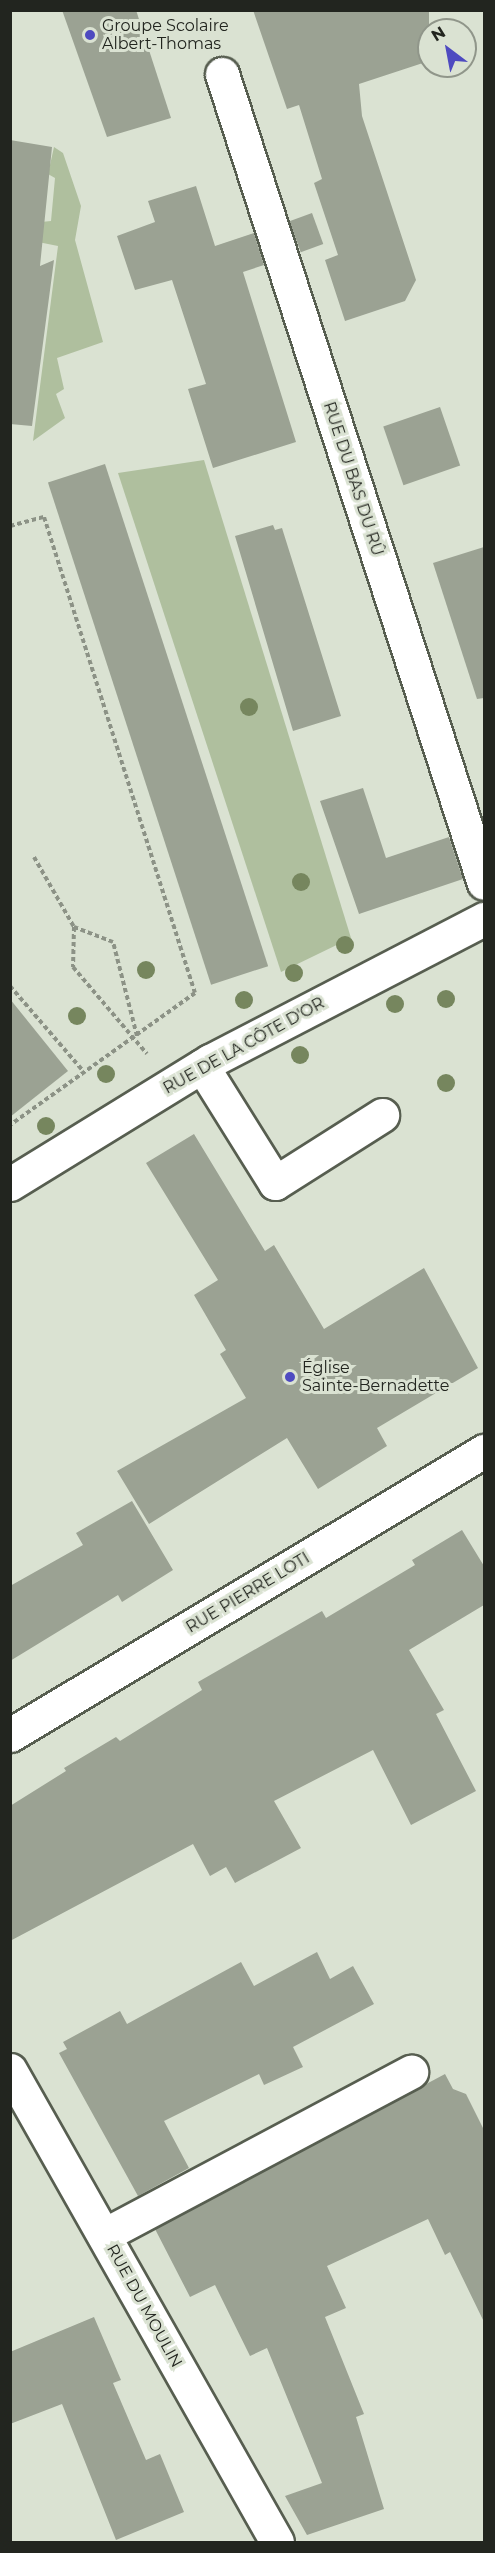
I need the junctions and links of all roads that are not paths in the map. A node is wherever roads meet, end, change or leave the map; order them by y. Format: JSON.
{"nodes":[{"id":1,"x":222,"y":74,"type":"dead end"},
{"id":2,"x":484,"y":883,"type":"edge"},
{"id":3,"x":484,"y":918,"type":"edge"},
{"id":4,"x":202,"y":1066,"type":"junction"},
{"id":5,"x":382,"y":1115,"type":"dead end"},
{"id":6,"x":10,"y":1184,"type":"edge"},
{"id":7,"x":484,"y":1451,"type":"edge"},
{"id":8,"x":10,"y":1735,"type":"edge"},
{"id":9,"x":10,"y":2070,"type":"edge"},
{"id":10,"x":411,"y":2072,"type":"dead end"},
{"id":11,"x":104,"y":2235,"type":"junction"},
{"id":12,"x":277,"y":2542,"type":"edge"}],
"edges":[{"from":1,"to":2,"type":"street","name":"RUE DU BAS DU RÛ"},
{"from":3,"to":4,"type":"street","name":"RUE DE LA CÔTE D'OR"},
{"from":4,"to":5,"type":"street"},
{"from":4,"to":6,"type":"street","name":"RUE DE LA CÔTE D'OR"},
{"from":7,"to":8,"type":"street","name":"RUE PIERRE LOTI"},
{"from":9,"to":11,"type":"street","name":"RUE DU MOULIN"},
{"from":10,"to":11,"type":"street"},
{"from":11,"to":12,"type":"street","name":"RUE DU MOULIN"}]}
